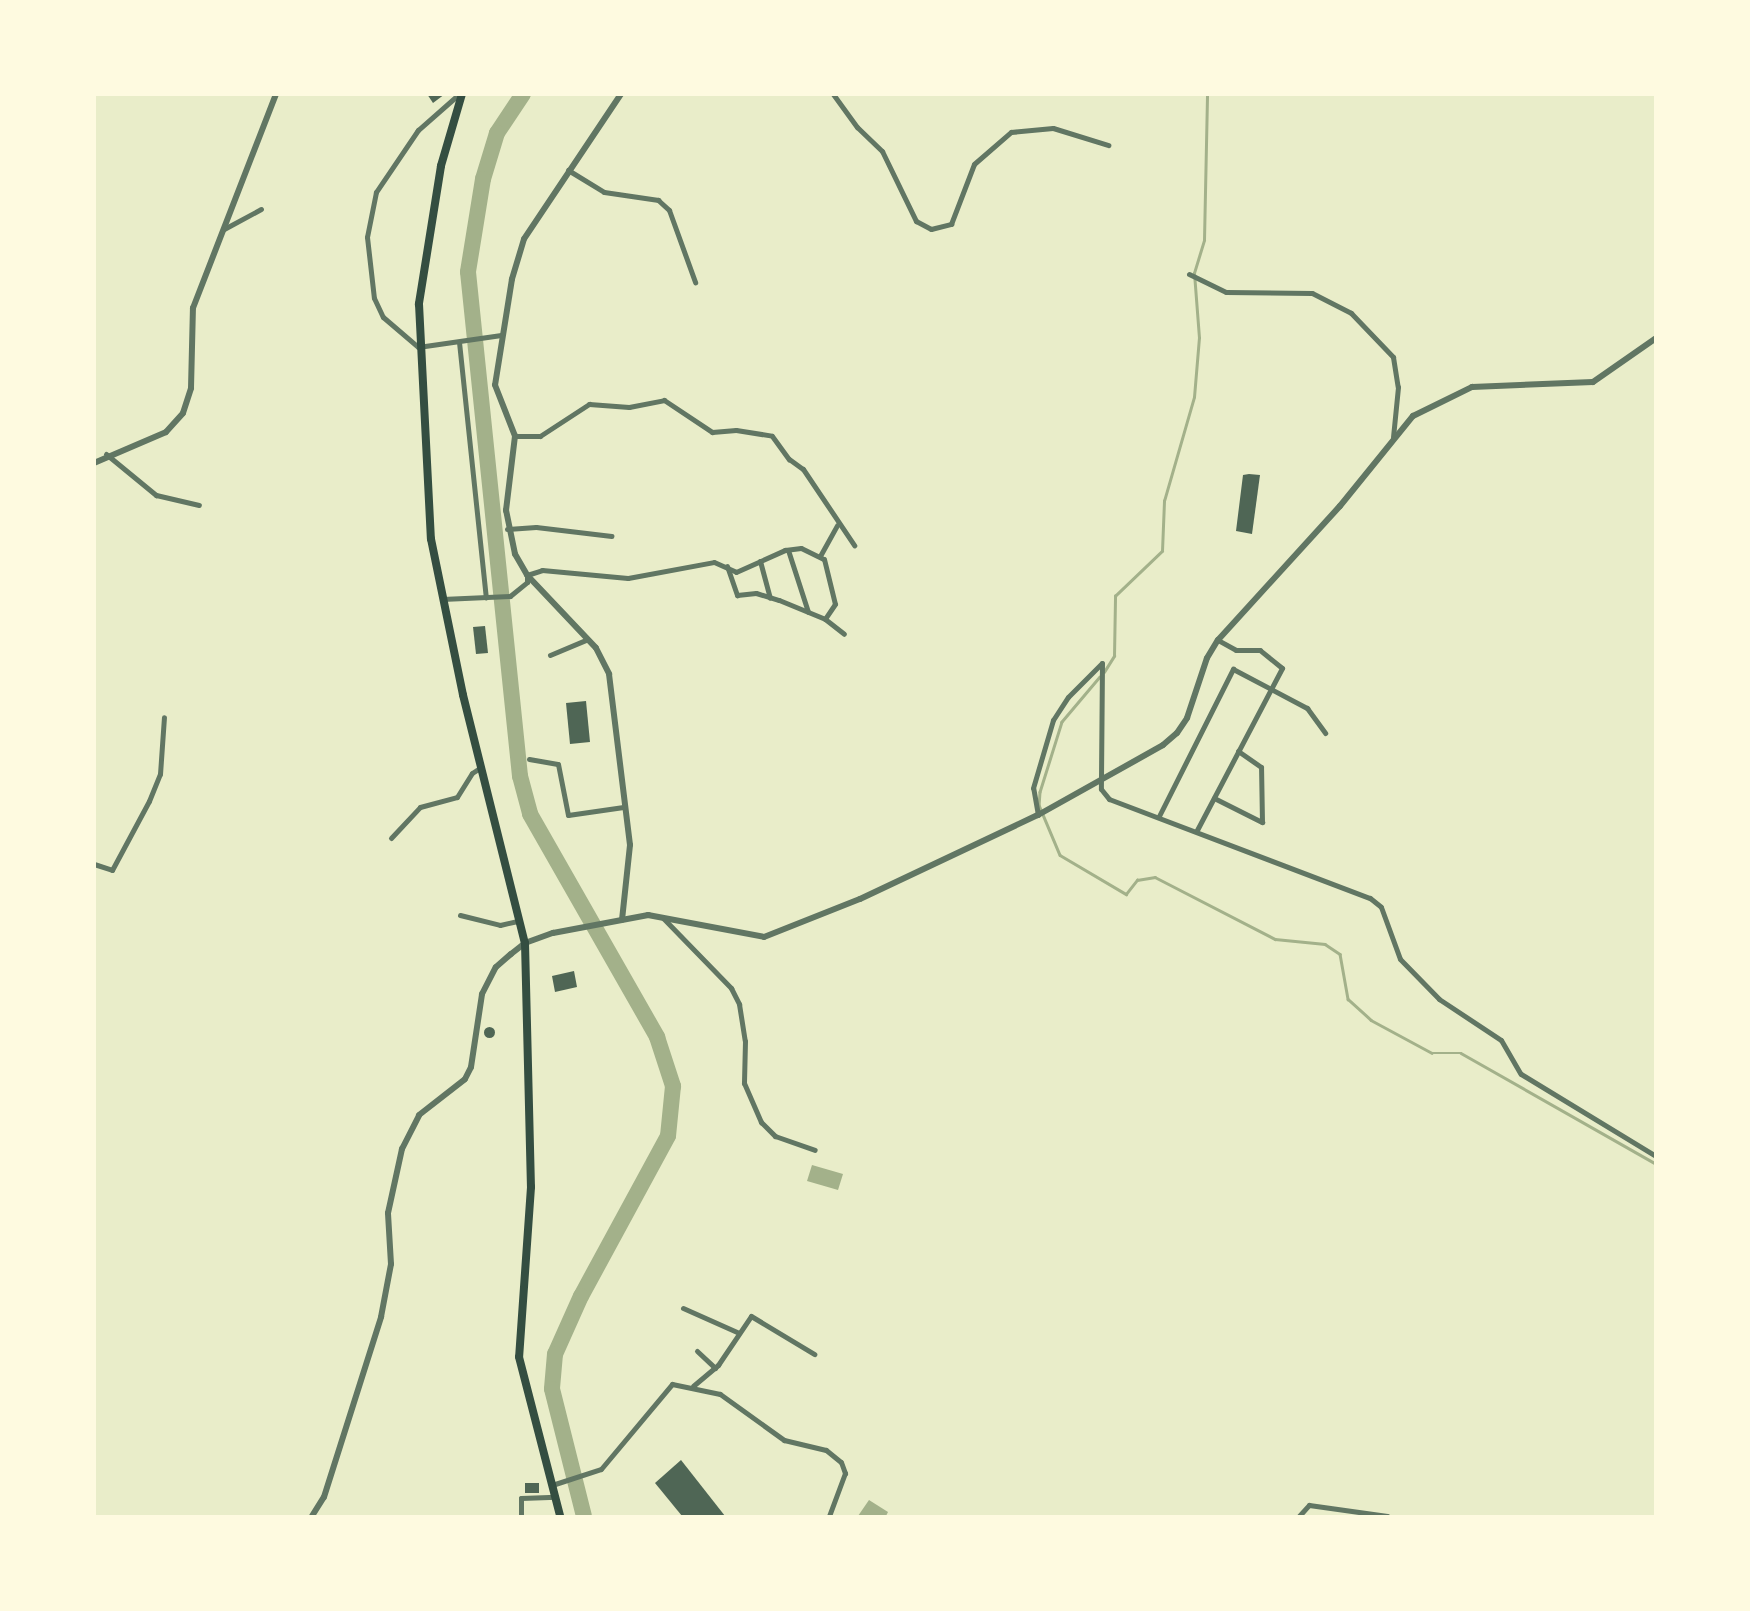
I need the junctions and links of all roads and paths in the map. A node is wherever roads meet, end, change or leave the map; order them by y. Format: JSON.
{"nodes":[{"id":1,"x":276,"y":94,"type":"edge"},
{"id":2,"x":460,"y":94,"type":"edge"},
{"id":3,"x":621,"y":94,"type":"edge"},
{"id":4,"x":833,"y":94,"type":"edge"},
{"id":5,"x":1108,"y":145,"type":"dead end"},
{"id":6,"x":568,"y":170,"type":"junction"},
{"id":7,"x":261,"y":209,"type":"dead end"},
{"id":8,"x":224,"y":229,"type":"junction"},
{"id":9,"x":1189,"y":274,"type":"dead end"},
{"id":10,"x":695,"y":282,"type":"dead end"},
{"id":11,"x":501,"y":335,"type":"junction"},
{"id":12,"x":1656,"y":338,"type":"edge"},
{"id":13,"x":460,"y":342,"type":"junction"},
{"id":14,"x":418,"y":347,"type":"junction"},
{"id":15,"x":516,"y":436,"type":"junction"},
{"id":16,"x":1393,"y":437,"type":"junction"},
{"id":17,"x":106,"y":454,"type":"junction"},
{"id":18,"x":94,"y":463,"type":"edge"},
{"id":19,"x":199,"y":505,"type":"dead end"},
{"id":20,"x":837,"y":525,"type":"junction"},
{"id":21,"x":507,"y":529,"type":"junction"},
{"id":22,"x":611,"y":536,"type":"dead end"},
{"id":23,"x":854,"y":545,"type":"dead end"},
{"id":24,"x":788,"y":550,"type":"junction"},
{"id":25,"x":820,"y":556,"type":"junction"},
{"id":26,"x":761,"y":561,"type":"junction"},
{"id":27,"x":727,"y":566,"type":"junction"},
{"id":28,"x":527,"y":575,"type":"junction"},
{"id":29,"x":487,"y":598,"type":"junction"},
{"id":30,"x":771,"y":598,"type":"junction"},
{"id":31,"x":442,"y":599,"type":"junction"},
{"id":32,"x":808,"y":612,"type":"junction"},
{"id":33,"x":825,"y":619,"type":"junction"},
{"id":34,"x":844,"y":634,"type":"dead end"},
{"id":35,"x":589,"y":638,"type":"junction"},
{"id":36,"x":1218,"y":639,"type":"junction"},
{"id":37,"x":550,"y":655,"type":"dead end"},
{"id":38,"x":1269,"y":689,"type":"junction"},
{"id":39,"x":164,"y":717,"type":"dead end"},
{"id":40,"x":1325,"y":733,"type":"dead end"},
{"id":41,"x":1238,"y":751,"type":"junction"},
{"id":42,"x":529,"y":759,"type":"dead end"},
{"id":43,"x":480,"y":768,"type":"junction"},
{"id":44,"x":1101,"y":779,"type":"junction"},
{"id":45,"x":1214,"y":798,"type":"junction"},
{"id":46,"x":623,"y":807,"type":"junction"},
{"id":47,"x":1038,"y":815,"type":"junction"},
{"id":48,"x":1159,"y":816,"type":"junction"},
{"id":49,"x":1197,"y":830,"type":"junction"},
{"id":50,"x":391,"y":838,"type":"dead end"},
{"id":51,"x":94,"y":864,"type":"edge"},
{"id":52,"x":460,"y":915,"type":"dead end"},
{"id":53,"x":661,"y":915,"type":"junction"},
{"id":54,"x":622,"y":920,"type":"junction"},
{"id":55,"x":518,"y":921,"type":"junction"},
{"id":56,"x":525,"y":943,"type":"junction"},
{"id":57,"x":815,"y":1150,"type":"dead end"},
{"id":58,"x":1656,"y":1156,"type":"edge"},
{"id":59,"x":683,"y":1308,"type":"dead end"},
{"id":60,"x":737,"y":1332,"type":"junction"},
{"id":61,"x":697,"y":1352,"type":"dead end"},
{"id":62,"x":814,"y":1354,"type":"dead end"},
{"id":63,"x":715,"y":1368,"type":"junction"},
{"id":64,"x":693,"y":1387,"type":"junction"},
{"id":65,"x":555,"y":1484,"type":"junction"},
{"id":66,"x":558,"y":1496,"type":"junction"},
{"id":67,"x":312,"y":1517,"type":"edge"},
{"id":68,"x":520,"y":1517,"type":"edge"},
{"id":69,"x":560,"y":1517,"type":"edge"},
{"id":70,"x":829,"y":1517,"type":"edge"},
{"id":71,"x":1300,"y":1517,"type":"edge"},
{"id":72,"x":1387,"y":1517,"type":"edge"}],
"edges":[{"from":1,"to":8,"type":"street"},
{"from":2,"to":14,"type":"main road"},
{"from":2,"to":14,"type":"street"},
{"from":3,"to":6,"type":"street"},
{"from":4,"to":5,"type":"street"},
{"from":6,"to":10,"type":"street"},
{"from":6,"to":11,"type":"street"},
{"from":7,"to":8,"type":"street"},
{"from":8,"to":17,"type":"street"},
{"from":9,"to":16,"type":"street"},
{"from":11,"to":13,"type":"street"},
{"from":11,"to":15,"type":"street"},
{"from":12,"to":16,"type":"street"},
{"from":13,"to":14,"type":"street"},
{"from":13,"to":29,"type":"street"},
{"from":14,"to":31,"type":"main road"},
{"from":15,"to":20,"type":"street"},
{"from":15,"to":21,"type":"street"},
{"from":16,"to":36,"type":"street"},
{"from":17,"to":18,"type":"street"},
{"from":17,"to":19,"type":"street"},
{"from":20,"to":23,"type":"street"},
{"from":20,"to":25,"type":"street"},
{"from":21,"to":22,"type":"street"},
{"from":21,"to":28,"type":"street"},
{"from":24,"to":25,"type":"street"},
{"from":24,"to":26,"type":"street"},
{"from":24,"to":32,"type":"street"},
{"from":25,"to":33,"type":"street"},
{"from":26,"to":27,"type":"street"},
{"from":26,"to":30,"type":"street"},
{"from":27,"to":28,"type":"street"},
{"from":27,"to":30,"type":"street"},
{"from":28,"to":29,"type":"street"},
{"from":28,"to":35,"type":"street"},
{"from":29,"to":31,"type":"street"},
{"from":30,"to":32,"type":"street"},
{"from":31,"to":43,"type":"main road"},
{"from":32,"to":33,"type":"street"},
{"from":33,"to":34,"type":"street"},
{"from":35,"to":37,"type":"street"},
{"from":35,"to":46,"type":"street"},
{"from":36,"to":38,"type":"street"},
{"from":36,"to":44,"type":"street"},
{"from":38,"to":40,"type":"street"},
{"from":38,"to":41,"type":"street"},
{"from":38,"to":48,"type":"street"},
{"from":39,"to":51,"type":"street"},
{"from":41,"to":45,"type":"street"},
{"from":41,"to":45,"type":"street"},
{"from":42,"to":46,"type":"street"},
{"from":43,"to":50,"type":"street"},
{"from":43,"to":55,"type":"main road"},
{"from":44,"to":47,"type":"street"},
{"from":44,"to":47,"type":"street"},
{"from":44,"to":48,"type":"street"},
{"from":45,"to":49,"type":"street"},
{"from":46,"to":54,"type":"street"},
{"from":47,"to":53,"type":"street"},
{"from":48,"to":49,"type":"street"},
{"from":49,"to":58,"type":"street"},
{"from":52,"to":55,"type":"street"},
{"from":53,"to":54,"type":"street"},
{"from":53,"to":57,"type":"street"},
{"from":54,"to":56,"type":"street"},
{"from":55,"to":56,"type":"main road"},
{"from":56,"to":65,"type":"main road"},
{"from":56,"to":67,"type":"street"},
{"from":59,"to":60,"type":"street"},
{"from":60,"to":62,"type":"street"},
{"from":60,"to":63,"type":"street"},
{"from":61,"to":63,"type":"street"},
{"from":63,"to":64,"type":"street"},
{"from":64,"to":65,"type":"street"},
{"from":64,"to":70,"type":"street"},
{"from":65,"to":66,"type":"main road"},
{"from":66,"to":68,"type":"street"},
{"from":66,"to":69,"type":"main road"},
{"from":71,"to":72,"type":"street"}]}
